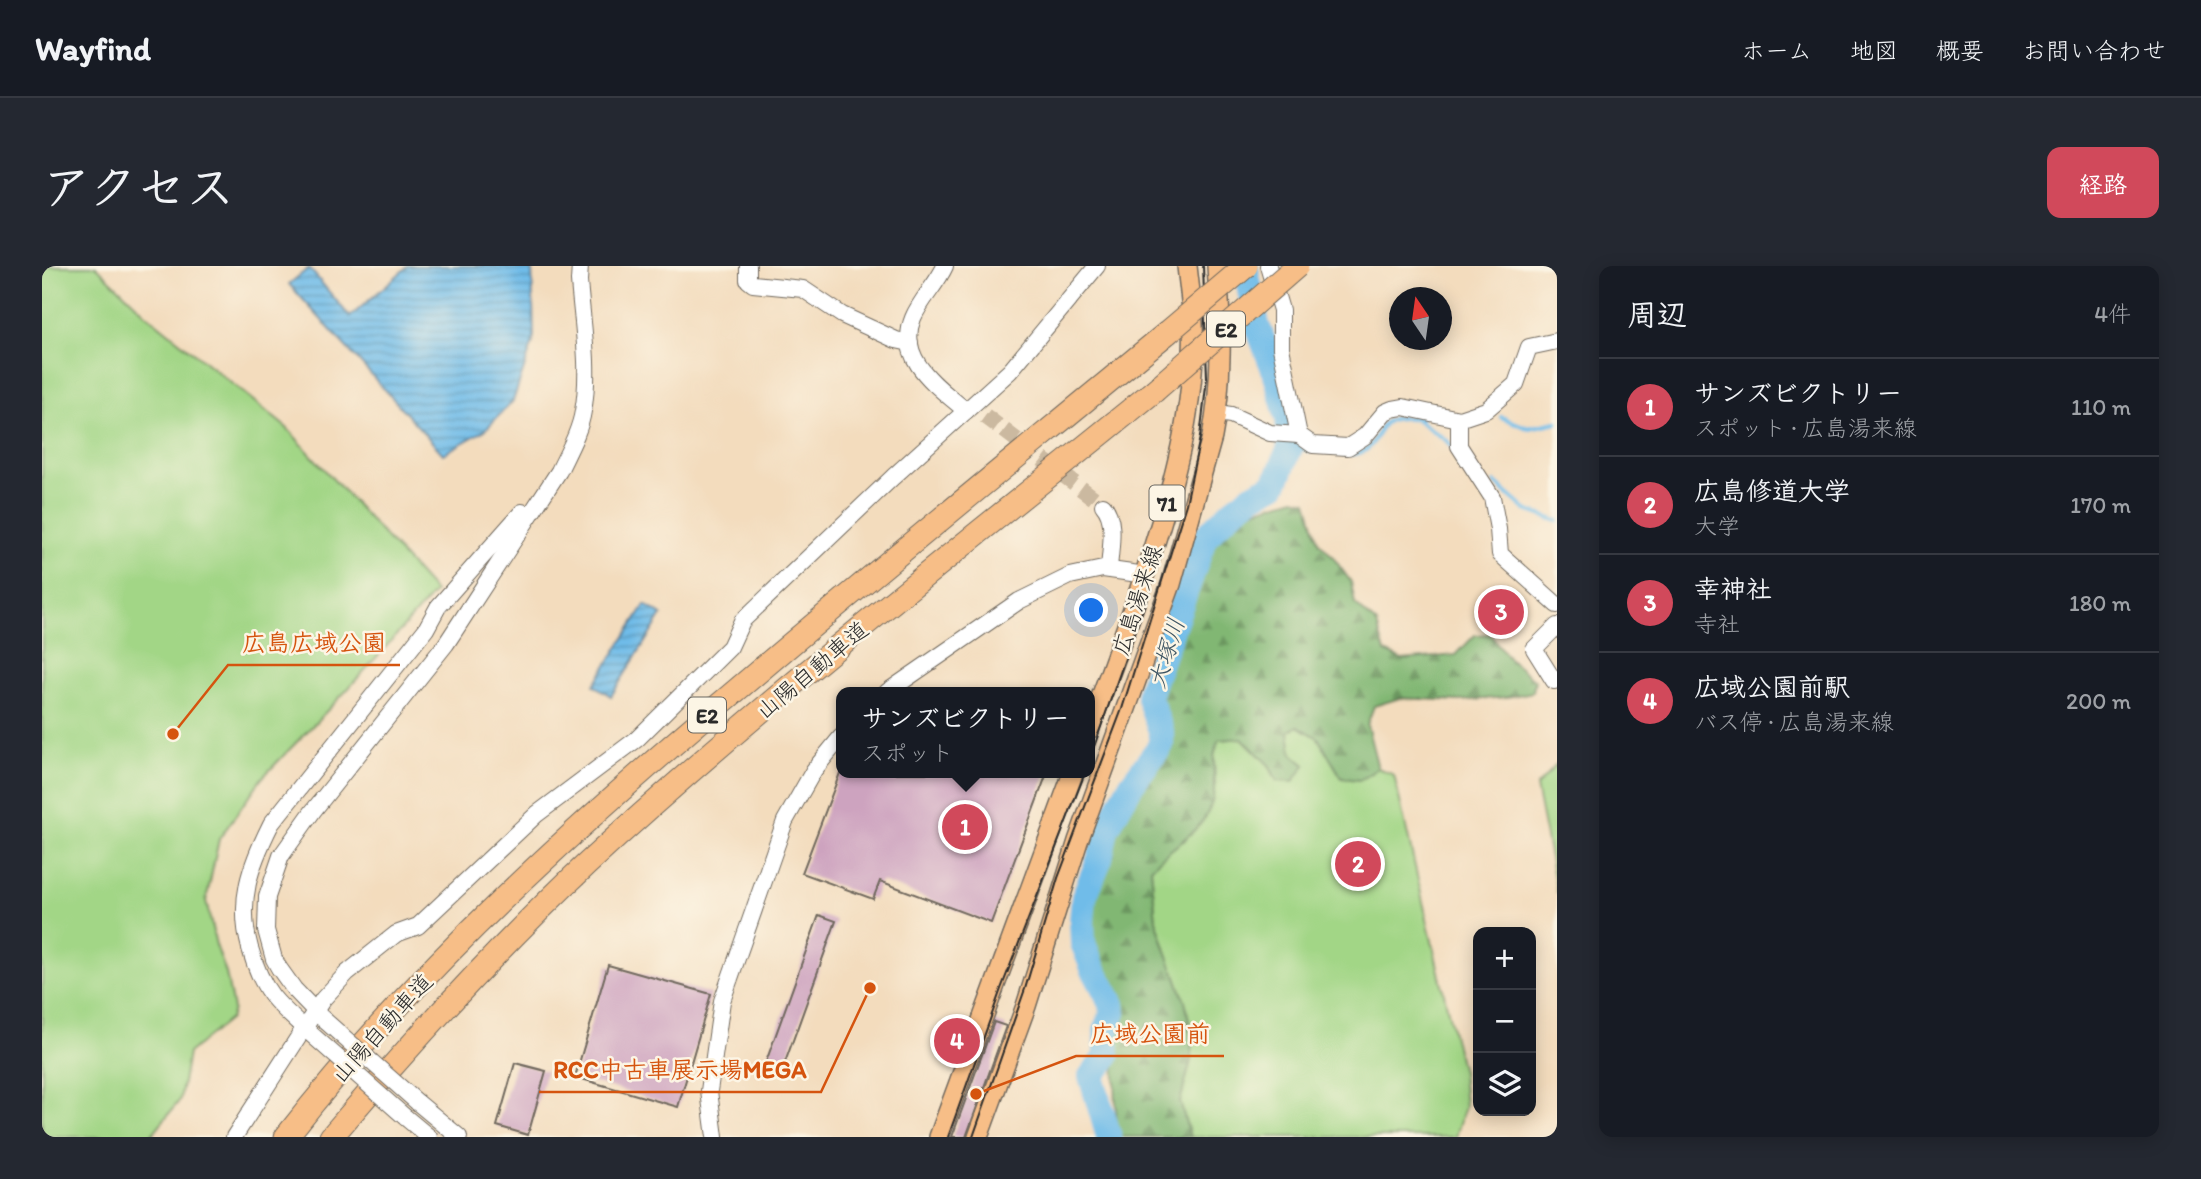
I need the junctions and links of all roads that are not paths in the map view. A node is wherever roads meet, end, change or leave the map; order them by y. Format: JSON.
{"nodes":[{"id":1,"x":580,"y":266,"type":"edge"},
{"id":2,"x":748,"y":266,"type":"edge"},
{"id":3,"x":945,"y":266,"type":"edge"},
{"id":4,"x":1097,"y":266,"type":"edge"},
{"id":5,"x":1186,"y":266,"type":"edge"},
{"id":6,"x":1217,"y":266,"type":"edge"},
{"id":7,"x":1246,"y":266,"type":"edge"},
{"id":8,"x":1268,"y":266,"type":"edge"},
{"id":9,"x":1297,"y":266,"type":"edge"},
{"id":10,"x":1557,"y":341,"type":"edge"},
{"id":11,"x":910,"y":343,"type":"junction"},
{"id":12,"x":969,"y":408,"type":"junction"},
{"id":13,"x":1217,"y":413,"type":"junction"},
{"id":14,"x":985,"y":416,"type":"tunnel mouth"},
{"id":15,"x":1459,"y":419,"type":"junction"},
{"id":16,"x":1299,"y":435,"type":"junction"},
{"id":17,"x":559,"y":471,"type":"junction"},
{"id":18,"x":1103,"y":505,"type":"tunnel mouth"},
{"id":19,"x":1109,"y":569,"type":"junction"},
{"id":20,"x":1146,"y":575,"type":"junction"},
{"id":21,"x":1557,"y":605,"type":"edge"},
{"id":22,"x":1557,"y":626,"type":"edge"},
{"id":23,"x":1554,"y":681,"type":"dead end"},
{"id":24,"x":894,"y":687,"type":"edge"},
{"id":25,"x":1095,"y":713,"type":"edge"},
{"id":26,"x":836,"y":743,"type":"edge"},
{"id":27,"x":1071,"y":778,"type":"edge"},
{"id":28,"x":318,"y":1014,"type":"junction"},
{"id":29,"x":307,"y":1031,"type":"junction"},
{"id":30,"x":234,"y":1137,"type":"edge"},
{"id":31,"x":286,"y":1137,"type":"edge"},
{"id":32,"x":331,"y":1137,"type":"edge"},
{"id":33,"x":429,"y":1137,"type":"edge"},
{"id":34,"x":459,"y":1137,"type":"edge"},
{"id":35,"x":715,"y":1137,"type":"edge"},
{"id":36,"x":939,"y":1137,"type":"edge"},
{"id":37,"x":978,"y":1137,"type":"edge"}],
"edges":[{"from":1,"to":17,"type":"street"},
{"from":2,"to":11,"type":"street"},
{"from":3,"to":11,"type":"street"},
{"from":4,"to":12,"type":"street"},
{"from":5,"to":20,"type":"main road","name":"広島湯来線","number":"71"},
{"from":6,"to":13,"type":"main road","name":"広島湯来線","number":"71"},
{"from":7,"to":31,"type":"highway","name":"山陽自動車道","number":"E2","bridge":true},
{"from":8,"to":16,"type":"street"},
{"from":9,"to":32,"type":"highway","name":"山陽自動車道","number":"E2","bridge":true},
{"from":10,"to":15,"type":"street"},
{"from":11,"to":12,"type":"street"},
{"from":12,"to":14,"type":"street"},
{"from":12,"to":28,"type":"street"},
{"from":13,"to":16,"type":"street"},
{"from":13,"to":37,"type":"main road","name":"広島湯来線","number":"71"},
{"from":15,"to":16,"type":"street"},
{"from":15,"to":21,"type":"street"},
{"from":17,"to":28,"type":"street"},
{"from":17,"to":29,"type":"street"},
{"from":18,"to":19,"type":"street"},
{"from":19,"to":20,"type":"street"},
{"from":19,"to":24,"type":"street"},
{"from":20,"to":25,"type":"main road","name":"広島湯来線","number":"71"},
{"from":22,"to":23,"type":"street"},
{"from":26,"to":35,"type":"street"},
{"from":27,"to":36,"type":"main road"},
{"from":28,"to":29,"type":"street"},
{"from":28,"to":34,"type":"street","bridge":true},
{"from":29,"to":30,"type":"street"},
{"from":29,"to":33,"type":"street","bridge":true}]}
